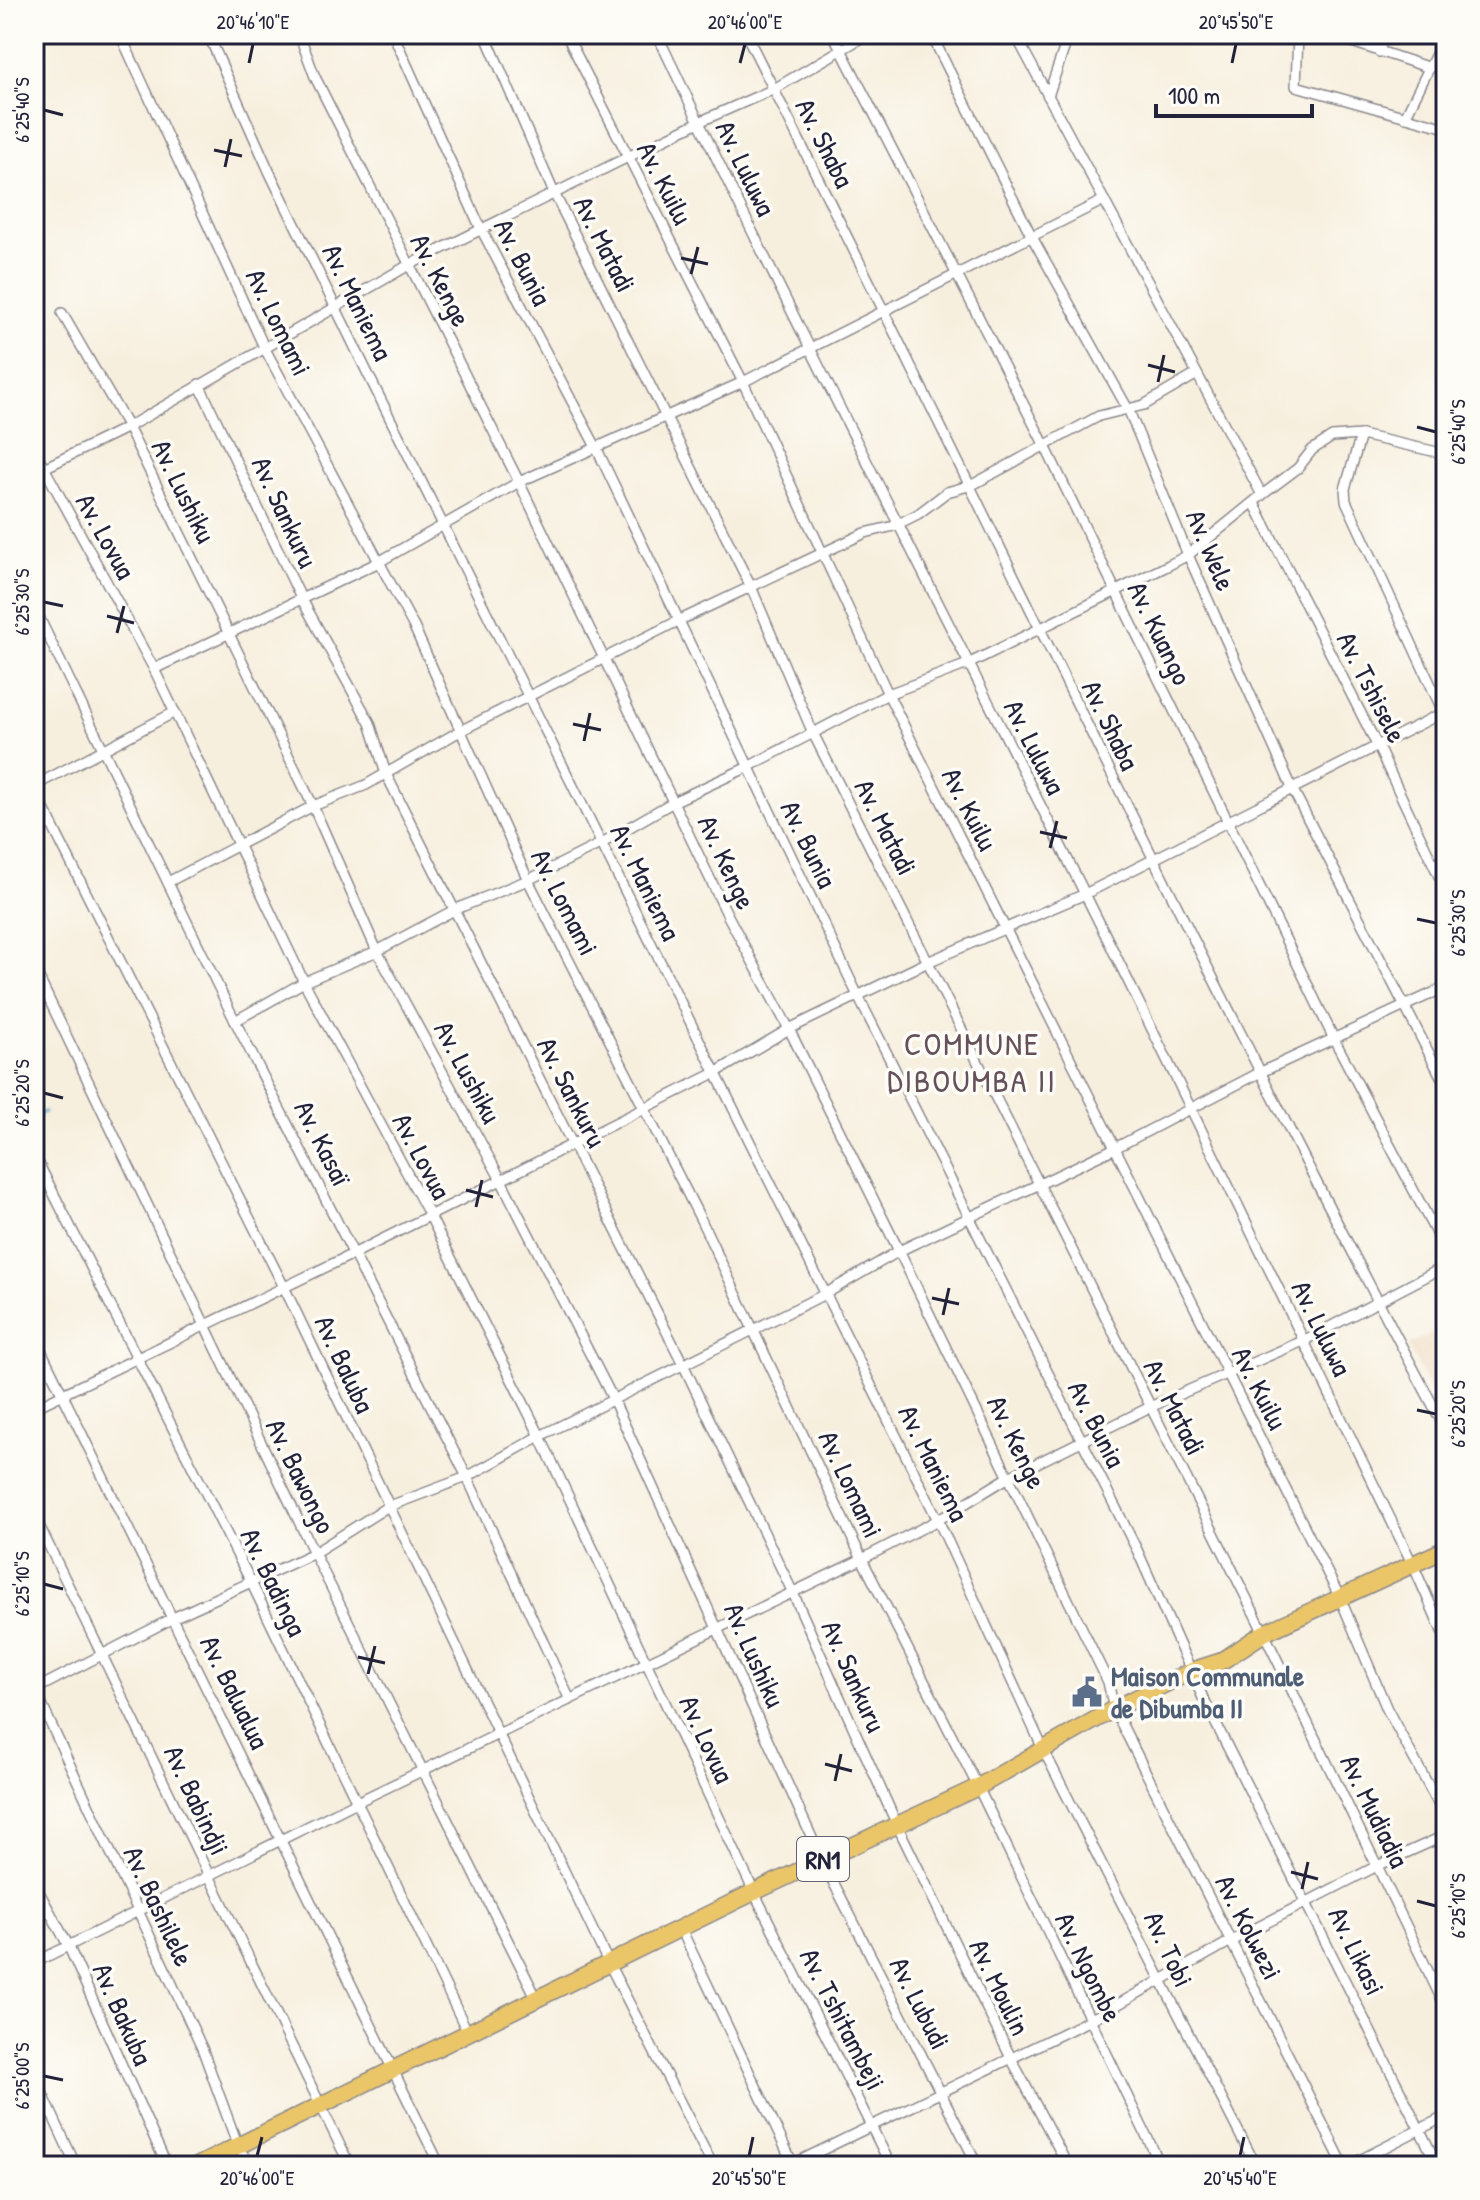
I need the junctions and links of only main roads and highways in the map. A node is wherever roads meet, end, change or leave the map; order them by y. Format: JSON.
{"nodes":[{"id":1,"x":1446,"y":1549,"type":"edge"},
{"id":2,"x":197,"y":2166,"type":"edge"}],
"edges":[{"from":1,"to":2,"type":"highway","number":"RN1"}]}
